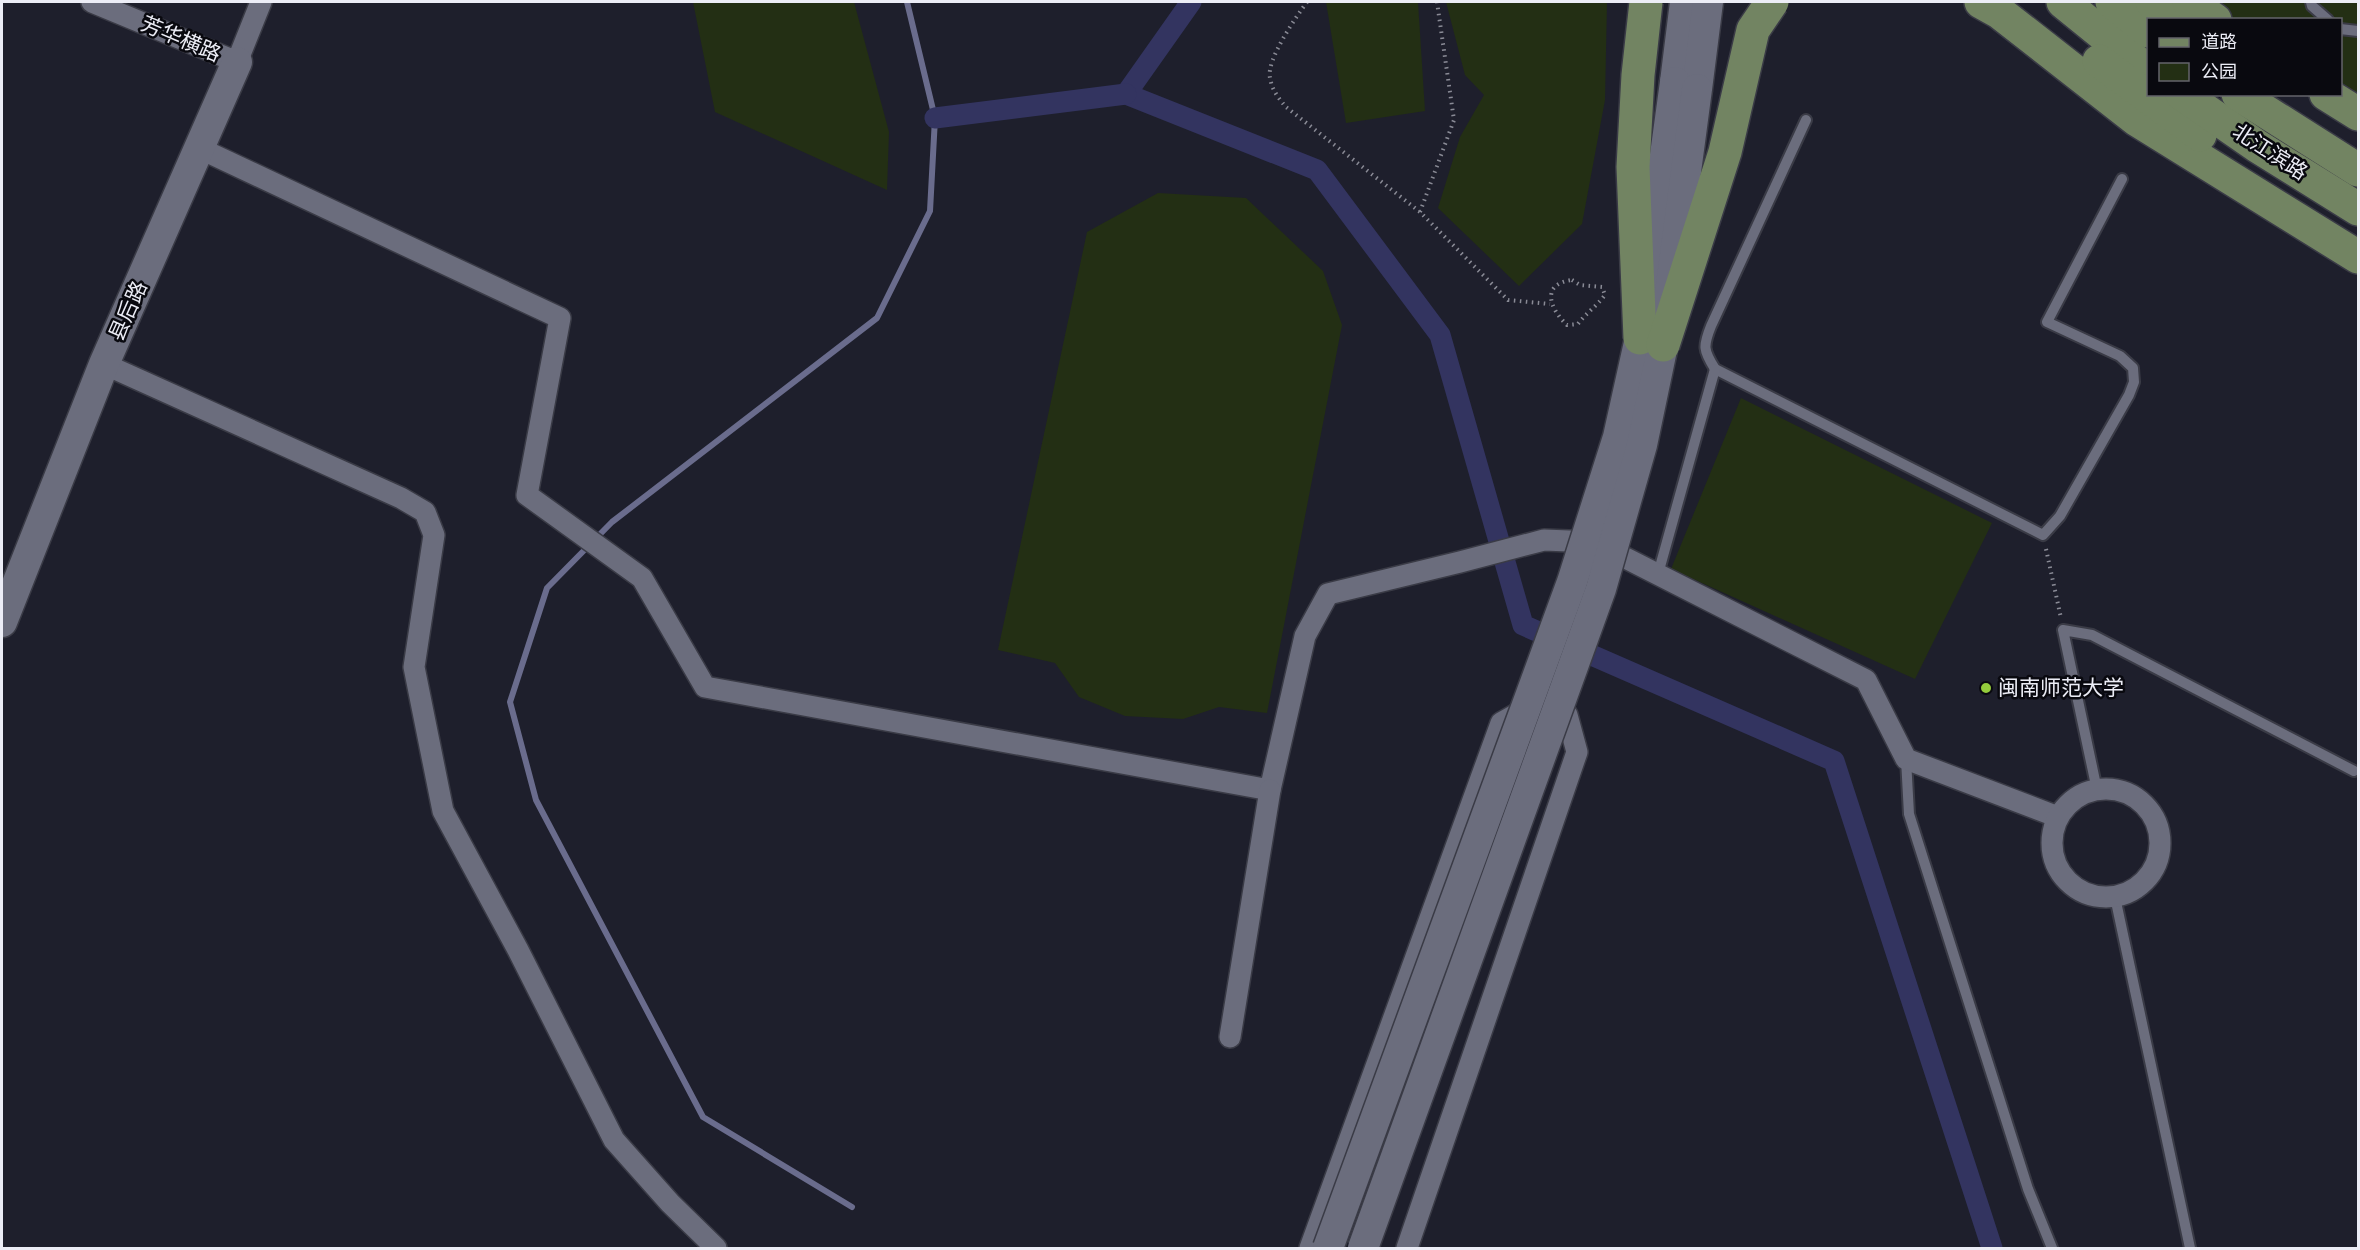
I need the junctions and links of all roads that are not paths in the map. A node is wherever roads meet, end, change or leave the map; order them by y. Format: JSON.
{"nodes":[{"id":1,"x":92,"y":2,"type":"edge"},
{"id":2,"x":261,"y":2,"type":"edge"},
{"id":3,"x":1646,"y":2,"type":"edge"},
{"id":4,"x":1684,"y":2,"type":"edge"},
{"id":5,"x":1708,"y":2,"type":"edge"},
{"id":6,"x":1772,"y":2,"type":"edge"},
{"id":7,"x":1981,"y":2,"type":"edge"},
{"id":8,"x":2021,"y":2,"type":"edge"},
{"id":9,"x":2063,"y":2,"type":"edge"},
{"id":10,"x":2112,"y":2,"type":"edge"},
{"id":11,"x":2152,"y":2,"type":"edge"},
{"id":12,"x":2189,"y":2,"type":"edge"},
{"id":13,"x":2311,"y":2,"type":"edge"},
{"id":14,"x":2172,"y":18,"type":"edge"},
{"id":15,"x":2212,"y":18,"type":"edge"},
{"id":16,"x":2326,"y":18,"type":"edge"},
{"id":17,"x":2342,"y":29,"type":"edge"},
{"id":18,"x":2147,"y":30,"type":"edge"},
{"id":19,"x":2358,"y":31,"type":"edge"},
{"id":20,"x":237,"y":62,"type":"junction"},
{"id":21,"x":2147,"y":70,"type":"edge"},
{"id":22,"x":1686,"y":86,"type":"junction"},
{"id":23,"x":2185,"y":96,"type":"edge"},
{"id":24,"x":2241,"y":96,"type":"edge"},
{"id":25,"x":2281,"y":96,"type":"edge"},
{"id":26,"x":2329,"y":96,"type":"edge"},
{"id":27,"x":2358,"y":114,"type":"edge"},
{"id":28,"x":1806,"y":120,"type":"dead end"},
{"id":29,"x":2358,"y":146,"type":"edge"},
{"id":30,"x":201,"y":149,"type":"junction"},
{"id":31,"x":2358,"y":170,"type":"edge"},
{"id":32,"x":2122,"y":179,"type":"dead end"},
{"id":33,"x":2358,"y":208,"type":"edge"},
{"id":34,"x":2358,"y":232,"type":"edge"},
{"id":35,"x":2358,"y":257,"type":"edge"},
{"id":36,"x":1652,"y":341,"type":"junction"},
{"id":37,"x":104,"y":364,"type":"junction"},
{"id":38,"x":1714,"y":369,"type":"junction"},
{"id":39,"x":1658,"y":574,"type":"junction"},
{"id":40,"x":2,"y":622,"type":"edge"},
{"id":41,"x":1906,"y":759,"type":"junction"},
{"id":42,"x":2354,"y":771,"type":"dead end"},
{"id":43,"x":1270,"y":790,"type":"junction"},
{"id":44,"x":2097,"y":790,"type":"junction"},
{"id":45,"x":2058,"y":817,"type":"junction"},
{"id":46,"x":2115,"y":897,"type":"junction"},
{"id":47,"x":1230,"y":1037,"type":"dead end"},
{"id":48,"x":717,"y":1248,"type":"edge"},
{"id":49,"x":1310,"y":1248,"type":"edge"},
{"id":50,"x":1328,"y":1248,"type":"edge"},
{"id":51,"x":1363,"y":1248,"type":"edge"},
{"id":52,"x":1407,"y":1248,"type":"edge"},
{"id":53,"x":2052,"y":1248,"type":"edge"},
{"id":54,"x":2190,"y":1248,"type":"edge"}],
"edges":[{"from":1,"to":20,"type":"street","name":"芳华横路"},
{"from":2,"to":20,"type":"street","name":"县后路"},
{"from":3,"to":36,"type":"main road","bridge":true},
{"from":4,"to":22,"type":"street"},
{"from":5,"to":22,"type":"street"},
{"from":6,"to":36,"type":"main road","bridge":true},
{"from":7,"to":35,"type":"main road"},
{"from":8,"to":34,"type":"main road"},
{"from":9,"to":21,"type":"main road"},
{"from":10,"to":18,"type":"main road"},
{"from":11,"to":14,"type":"main road"},
{"from":12,"to":15,"type":"main road"},
{"from":13,"to":16,"type":"lane"},
{"from":17,"to":19,"type":"lane"},
{"from":20,"to":30,"type":"street","name":"县后路"},
{"from":22,"to":36,"type":"street","bridge":true},
{"from":23,"to":33,"type":"main road","name":"北江滨路"},
{"from":24,"to":31,"type":"main road","name":"北江滨路"},
{"from":25,"to":29,"type":"main road"},
{"from":26,"to":27,"type":"main road"},
{"from":28,"to":38,"type":"lane"},
{"from":30,"to":37,"type":"street","name":"县后路"},
{"from":30,"to":43,"type":"street"},
{"from":32,"to":38,"type":"lane"},
{"from":36,"to":50,"type":"street","bridge":true},
{"from":36,"to":51,"type":"street","bridge":true},
{"from":37,"to":40,"type":"street","name":"县后路"},
{"from":37,"to":48,"type":"street"},
{"from":38,"to":39,"type":"lane"},
{"from":39,"to":41,"type":"street"},
{"from":39,"to":43,"type":"street"},
{"from":41,"to":45,"type":"street"},
{"from":41,"to":53,"type":"lane"},
{"from":42,"to":44,"type":"lane"},
{"from":43,"to":47,"type":"street"},
{"from":44,"to":45,"type":"street"},
{"from":44,"to":46,"type":"street"},
{"from":45,"to":46,"type":"street"},
{"from":46,"to":54,"type":"lane"},
{"from":49,"to":52,"type":"street"}]}
